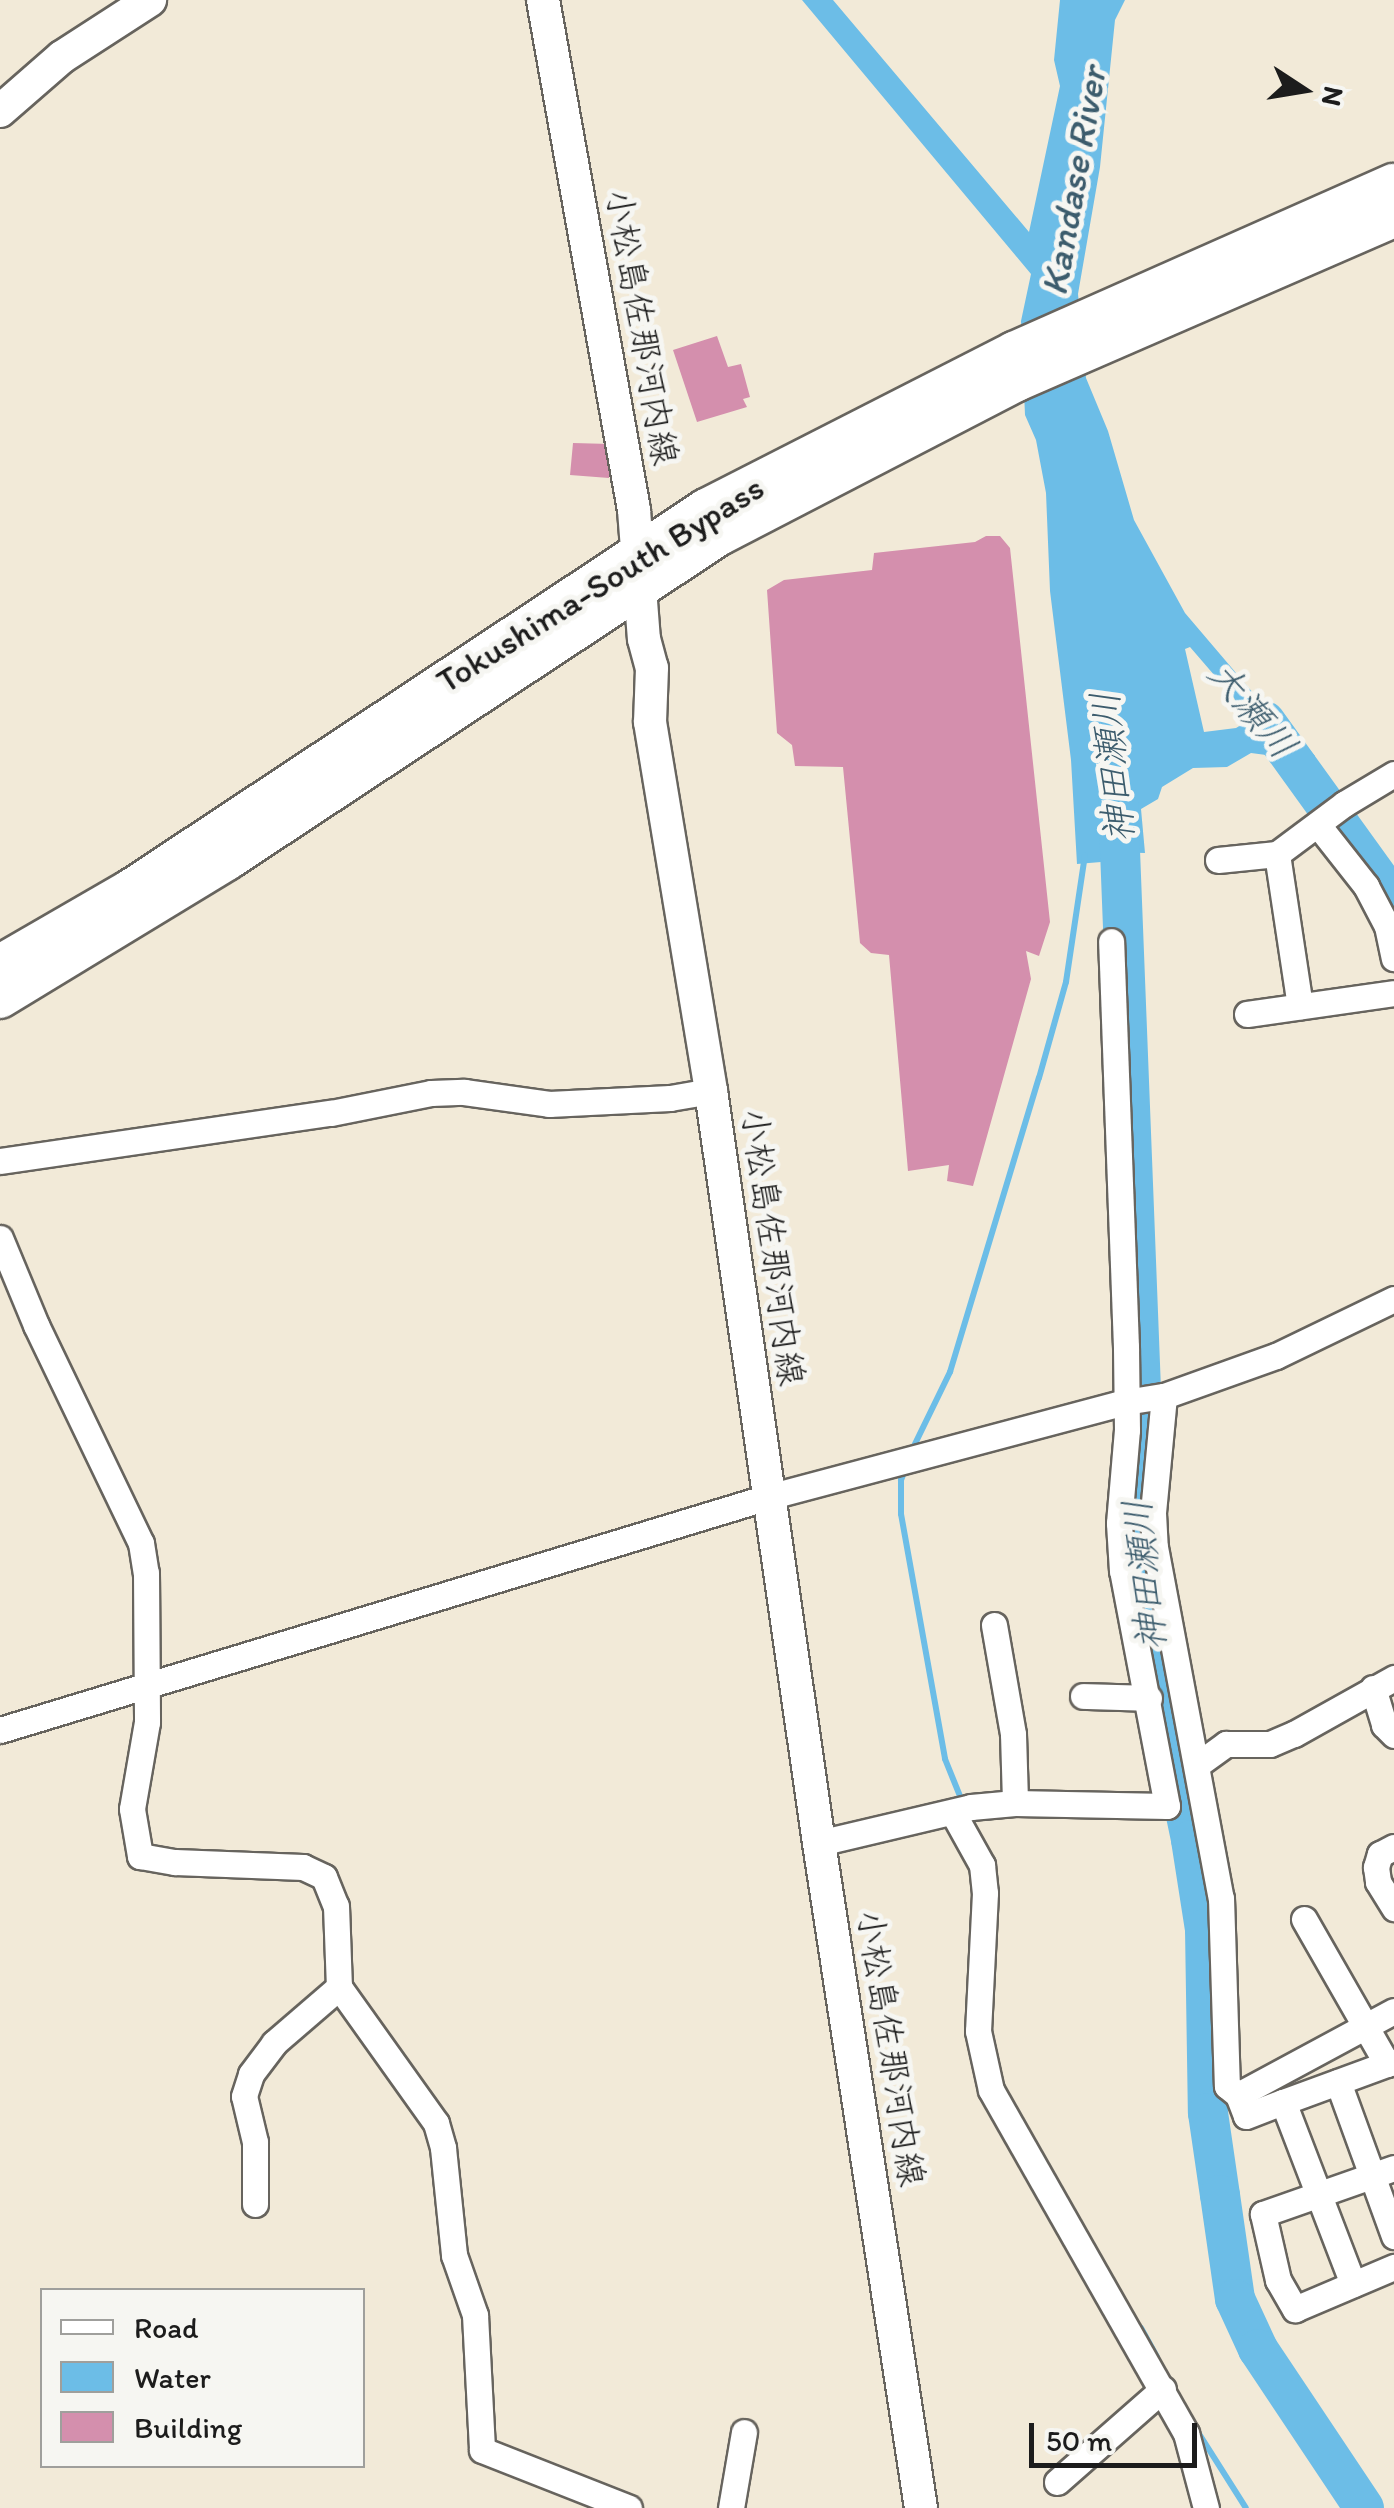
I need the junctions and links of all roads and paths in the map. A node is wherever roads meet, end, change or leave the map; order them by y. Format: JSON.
{"nodes":[{"id":1,"x":150,"y":0,"type":"edge"},
{"id":2,"x":543,"y":0,"type":"edge"},
{"id":3,"x":0,"y":111,"type":"edge"},
{"id":4,"x":1394,"y":183,"type":"edge"},
{"id":5,"x":1394,"y":218,"type":"edge"},
{"id":6,"x":1234,"y":268,"type":"junction"},
{"id":7,"x":639,"y":572,"type":"junction"},
{"id":8,"x":1394,"y":774,"type":"edge"},
{"id":9,"x":1328,"y":817,"type":"junction"},
{"id":10,"x":1277,"y":854,"type":"junction"},
{"id":11,"x":1218,"y":860,"type":"dead end"},
{"id":12,"x":1110,"y":941,"type":"dead end"},
{"id":13,"x":1394,"y":958,"type":"edge"},
{"id":14,"x":0,"y":964,"type":"edge"},
{"id":15,"x":1394,"y":993,"type":"edge"},
{"id":16,"x":0,"y":999,"type":"edge"},
{"id":17,"x":1300,"y":1006,"type":"junction"},
{"id":18,"x":1247,"y":1014,"type":"dead end"},
{"id":19,"x":711,"y":1091,"type":"junction"},
{"id":20,"x":0,"y":1161,"type":"edge"},
{"id":21,"x":0,"y":1238,"type":"edge"},
{"id":22,"x":1394,"y":1299,"type":"edge"},
{"id":23,"x":1145,"y":1399,"type":"junction"},
{"id":24,"x":768,"y":1497,"type":"junction"},
{"id":25,"x":994,"y":1625,"type":"dead end"},
{"id":26,"x":1383,"y":1683,"type":"edge"},
{"id":27,"x":147,"y":1685,"type":"junction"},
{"id":28,"x":1083,"y":1696,"type":"dead end"},
{"id":29,"x":1149,"y":1698,"type":"junction"},
{"id":30,"x":0,"y":1730,"type":"edge"},
{"id":31,"x":1394,"y":1735,"type":"edge"},
{"id":32,"x":1197,"y":1765,"type":"junction"},
{"id":33,"x":1015,"y":1804,"type":"junction"},
{"id":34,"x":961,"y":1810,"type":"junction"},
{"id":35,"x":819,"y":1842,"type":"junction"},
{"id":36,"x":1394,"y":1848,"type":"edge"},
{"id":37,"x":1394,"y":1908,"type":"edge"},
{"id":38,"x":1304,"y":1919,"type":"dead end"},
{"id":39,"x":340,"y":1987,"type":"junction"},
{"id":40,"x":1394,"y":2011,"type":"edge"},
{"id":41,"x":1366,"y":2024,"type":"junction"},
{"id":42,"x":1390,"y":2063,"type":"edge"},
{"id":43,"x":1338,"y":2082,"type":"junction"},
{"id":44,"x":1238,"y":2096,"type":"junction"},
{"id":45,"x":1283,"y":2102,"type":"junction"},
{"id":46,"x":1383,"y":2172,"type":"edge"},
{"id":47,"x":1318,"y":2195,"type":"junction"},
{"id":48,"x":255,"y":2204,"type":"dead end"},
{"id":49,"x":1394,"y":2236,"type":"edge"},
{"id":50,"x":1394,"y":2267,"type":"edge"},
{"id":51,"x":1353,"y":2284,"type":"junction"},
{"id":52,"x":1163,"y":2388,"type":"junction"},
{"id":53,"x":744,"y":2432,"type":"dead end"},
{"id":54,"x":1057,"y":2482,"type":"dead end"},
{"id":55,"x":628,"y":2508,"type":"edge"},
{"id":56,"x":731,"y":2508,"type":"edge"},
{"id":57,"x":921,"y":2508,"type":"edge"},
{"id":58,"x":1206,"y":2508,"type":"edge"}],
"edges":[{"from":1,"to":3,"type":"main road"},
{"from":2,"to":7,"type":"main road","name":"小松島佐那河内線"},
{"from":4,"to":6,"type":"highway","name":"Tokushima-South Bypass"},
{"from":5,"to":6,"type":"highway","name":"Tokushima-South Bypass"},
{"from":6,"to":7,"type":"highway","name":"Tokushima-South Bypass"},
{"from":7,"to":14,"type":"highway","name":"Tokushima-South Bypass"},
{"from":7,"to":16,"type":"highway","name":"Tokushima-South Bypass"},
{"from":7,"to":19,"type":"main road","name":"小松島佐那河内線"},
{"from":8,"to":9,"type":"street"},
{"from":9,"to":10,"type":"street"},
{"from":9,"to":13,"type":"street"},
{"from":10,"to":11,"type":"street"},
{"from":10,"to":17,"type":"street"},
{"from":12,"to":23,"type":"street"},
{"from":15,"to":17,"type":"street"},
{"from":17,"to":18,"type":"street"},
{"from":19,"to":20,"type":"street"},
{"from":19,"to":24,"type":"main road","name":"小松島佐那河内線"},
{"from":21,"to":27,"type":"street"},
{"from":22,"to":23,"type":"street"},
{"from":23,"to":24,"type":"street"},
{"from":23,"to":29,"type":"street"},
{"from":23,"to":32,"type":"street"},
{"from":24,"to":27,"type":"street"},
{"from":24,"to":35,"type":"main road","name":"小松島佐那河内線"},
{"from":25,"to":33,"type":"street"},
{"from":26,"to":31,"type":"street"},
{"from":26,"to":32,"type":"street"},
{"from":27,"to":30,"type":"street"},
{"from":27,"to":39,"type":"street"},
{"from":28,"to":29,"type":"street"},
{"from":29,"to":33,"type":"street"},
{"from":32,"to":44,"type":"street"},
{"from":33,"to":34,"type":"street"},
{"from":34,"to":35,"type":"street"},
{"from":34,"to":52,"type":"street"},
{"from":35,"to":57,"type":"main road","name":"小松島佐那河内線"},
{"from":36,"to":37,"type":"street"},
{"from":38,"to":41,"type":"street"},
{"from":39,"to":48,"type":"street"},
{"from":39,"to":55,"type":"street"},
{"from":40,"to":41,"type":"street"},
{"from":41,"to":42,"type":"street"},
{"from":41,"to":44,"type":"street"},
{"from":42,"to":43,"type":"street"},
{"from":43,"to":45,"type":"street"},
{"from":43,"to":46,"type":"street"},
{"from":44,"to":45,"type":"street"},
{"from":45,"to":47,"type":"street"},
{"from":46,"to":47,"type":"street"},
{"from":46,"to":49,"type":"street"},
{"from":47,"to":51,"type":"street"},
{"from":47,"to":51,"type":"street"},
{"from":50,"to":51,"type":"street"},
{"from":52,"to":54,"type":"street"},
{"from":52,"to":58,"type":"street"},
{"from":53,"to":56,"type":"street"}]}
